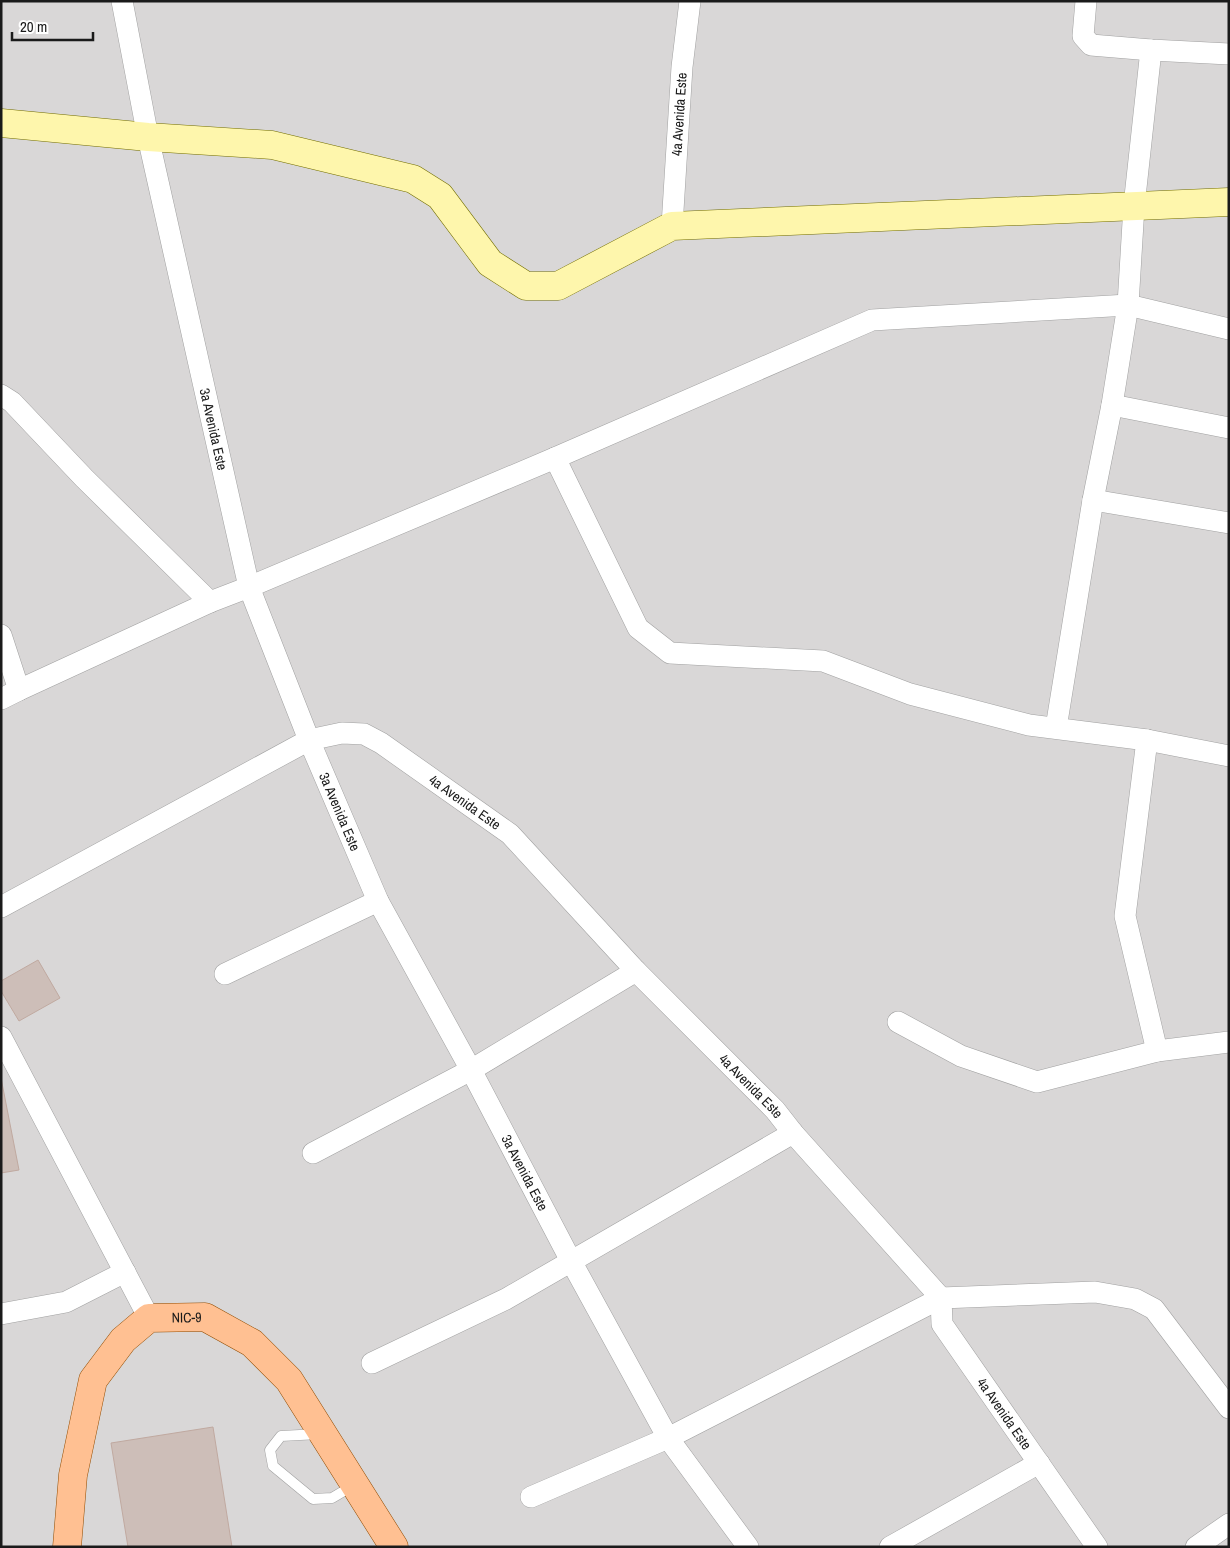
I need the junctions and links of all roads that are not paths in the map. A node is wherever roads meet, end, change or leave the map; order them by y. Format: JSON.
{"nodes":[{"id":1,"x":122,"y":1,"type":"edge"},
{"id":2,"x":690,"y":1,"type":"edge"},
{"id":3,"x":1086,"y":1,"type":"edge"},
{"id":4,"x":1151,"y":50,"type":"junction"},
{"id":5,"x":1229,"y":54,"type":"edge"},
{"id":6,"x":1,"y":123,"type":"edge"},
{"id":7,"x":148,"y":138,"type":"junction"},
{"id":8,"x":1229,"y":202,"type":"edge"},
{"id":9,"x":1134,"y":206,"type":"junction"},
{"id":10,"x":672,"y":226,"type":"junction"},
{"id":11,"x":1128,"y":305,"type":"junction"},
{"id":12,"x":1229,"y":329,"type":"edge"},
{"id":13,"x":1,"y":395,"type":"edge"},
{"id":14,"x":1112,"y":405,"type":"junction"},
{"id":15,"x":1229,"y":428,"type":"edge"},
{"id":16,"x":555,"y":458,"type":"junction"},
{"id":17,"x":1093,"y":500,"type":"junction"},
{"id":18,"x":1229,"y":523,"type":"edge"},
{"id":19,"x":250,"y":587,"type":"junction"},
{"id":20,"x":210,"y":602,"type":"junction"},
{"id":21,"x":1,"y":635,"type":"edge"},
{"id":22,"x":10,"y":694,"type":"edge"},
{"id":23,"x":1056,"y":728,"type":"junction"},
{"id":24,"x":309,"y":740,"type":"junction"},
{"id":25,"x":1147,"y":740,"type":"junction"},
{"id":26,"x":1229,"y":756,"type":"edge"},
{"id":27,"x":378,"y":901,"type":"junction"},
{"id":28,"x":1,"y":907,"type":"edge"},
{"id":29,"x":636,"y":972,"type":"junction"},
{"id":30,"x":225,"y":974,"type":"dead end"},
{"id":31,"x":898,"y":1022,"type":"dead end"},
{"id":32,"x":1,"y":1037,"type":"edge"},
{"id":33,"x":1229,"y":1042,"type":"edge"},
{"id":34,"x":1157,"y":1051,"type":"junction"},
{"id":35,"x":471,"y":1070,"type":"junction"},
{"id":36,"x":793,"y":1133,"type":"junction"},
{"id":37,"x":312,"y":1153,"type":"dead end"},
{"id":38,"x":571,"y":1261,"type":"junction"},
{"id":39,"x":125,"y":1272,"type":"junction"},
{"id":40,"x":941,"y":1298,"type":"junction"},
{"id":41,"x":1,"y":1314,"type":"edge"},
{"id":42,"x":149,"y":1318,"type":"junction"},
{"id":43,"x":372,"y":1363,"type":"dead end"},
{"id":44,"x":1229,"y":1408,"type":"edge"},
{"id":45,"x":322,"y":1434,"type":"junction"},
{"id":46,"x":668,"y":1438,"type":"junction"},
{"id":47,"x":1039,"y":1463,"type":"junction"},
{"id":48,"x":354,"y":1485,"type":"junction"},
{"id":49,"x":531,"y":1497,"type":"dead end"},
{"id":50,"x":1229,"y":1524,"type":"edge"},
{"id":51,"x":67,"y":1547,"type":"edge"},
{"id":52,"x":394,"y":1547,"type":"edge"},
{"id":53,"x":748,"y":1547,"type":"edge"},
{"id":54,"x":890,"y":1547,"type":"edge"},
{"id":55,"x":1097,"y":1547,"type":"edge"},
{"id":56,"x":1196,"y":1547,"type":"edge"}],
"edges":[{"from":1,"to":7,"type":"street","name":"3a Avenida Este"},
{"from":2,"to":10,"type":"street","name":"4a Avenida Este"},
{"from":3,"to":4,"type":"street"},
{"from":4,"to":5,"type":"street"},
{"from":4,"to":9,"type":"street"},
{"from":6,"to":7,"type":"main road"},
{"from":7,"to":10,"type":"main road"},
{"from":7,"to":19,"type":"street","name":"3a Avenida Este"},
{"from":8,"to":9,"type":"main road"},
{"from":9,"to":10,"type":"main road"},
{"from":9,"to":11,"type":"street"},
{"from":11,"to":12,"type":"street"},
{"from":11,"to":14,"type":"street"},
{"from":11,"to":16,"type":"street"},
{"from":13,"to":20,"type":"street"},
{"from":14,"to":15,"type":"street"},
{"from":14,"to":17,"type":"street"},
{"from":16,"to":19,"type":"street"},
{"from":16,"to":23,"type":"street"},
{"from":17,"to":18,"type":"street"},
{"from":17,"to":23,"type":"street"},
{"from":19,"to":20,"type":"street"},
{"from":19,"to":24,"type":"street","name":"3a Avenida Este"},
{"from":20,"to":22,"type":"street"},
{"from":21,"to":22,"type":"street"},
{"from":23,"to":25,"type":"street"},
{"from":24,"to":27,"type":"street","name":"3a Avenida Este"},
{"from":24,"to":28,"type":"street","name":"4a Avenida Este"},
{"from":24,"to":29,"type":"street","name":"4a Avenida Este"},
{"from":25,"to":26,"type":"street"},
{"from":25,"to":34,"type":"street"},
{"from":27,"to":30,"type":"street"},
{"from":27,"to":35,"type":"street","name":"3a Avenida Este"},
{"from":29,"to":35,"type":"street"},
{"from":29,"to":36,"type":"street","name":"4a Avenida Este"},
{"from":31,"to":34,"type":"street"},
{"from":32,"to":39,"type":"street"},
{"from":33,"to":34,"type":"street"},
{"from":35,"to":37,"type":"street"},
{"from":35,"to":38,"type":"street","name":"3a Avenida Este"},
{"from":36,"to":38,"type":"street"},
{"from":36,"to":40,"type":"street","name":"4a Avenida Este"},
{"from":38,"to":43,"type":"street"},
{"from":38,"to":46,"type":"street","name":"3a Avenida Este"},
{"from":39,"to":41,"type":"street"},
{"from":39,"to":42,"type":"street"},
{"from":40,"to":44,"type":"street"},
{"from":40,"to":46,"type":"street"},
{"from":40,"to":47,"type":"street","name":"4a Avenida Este"},
{"from":42,"to":45,"type":"main road","name":"NIC-9","number":"NIC-9"},
{"from":42,"to":51,"type":"main road"},
{"from":45,"to":48,"type":"main road","name":"NIC-9","number":"NIC-9"},
{"from":45,"to":48,"type":"lane"},
{"from":46,"to":49,"type":"street"},
{"from":46,"to":53,"type":"street","name":"3a Avenida Este"},
{"from":47,"to":54,"type":"street"},
{"from":47,"to":55,"type":"street","name":"4a Avenida Este"},
{"from":48,"to":52,"type":"main road","name":"NIC-9","number":"NIC-9"},
{"from":50,"to":56,"type":"street"}]}
